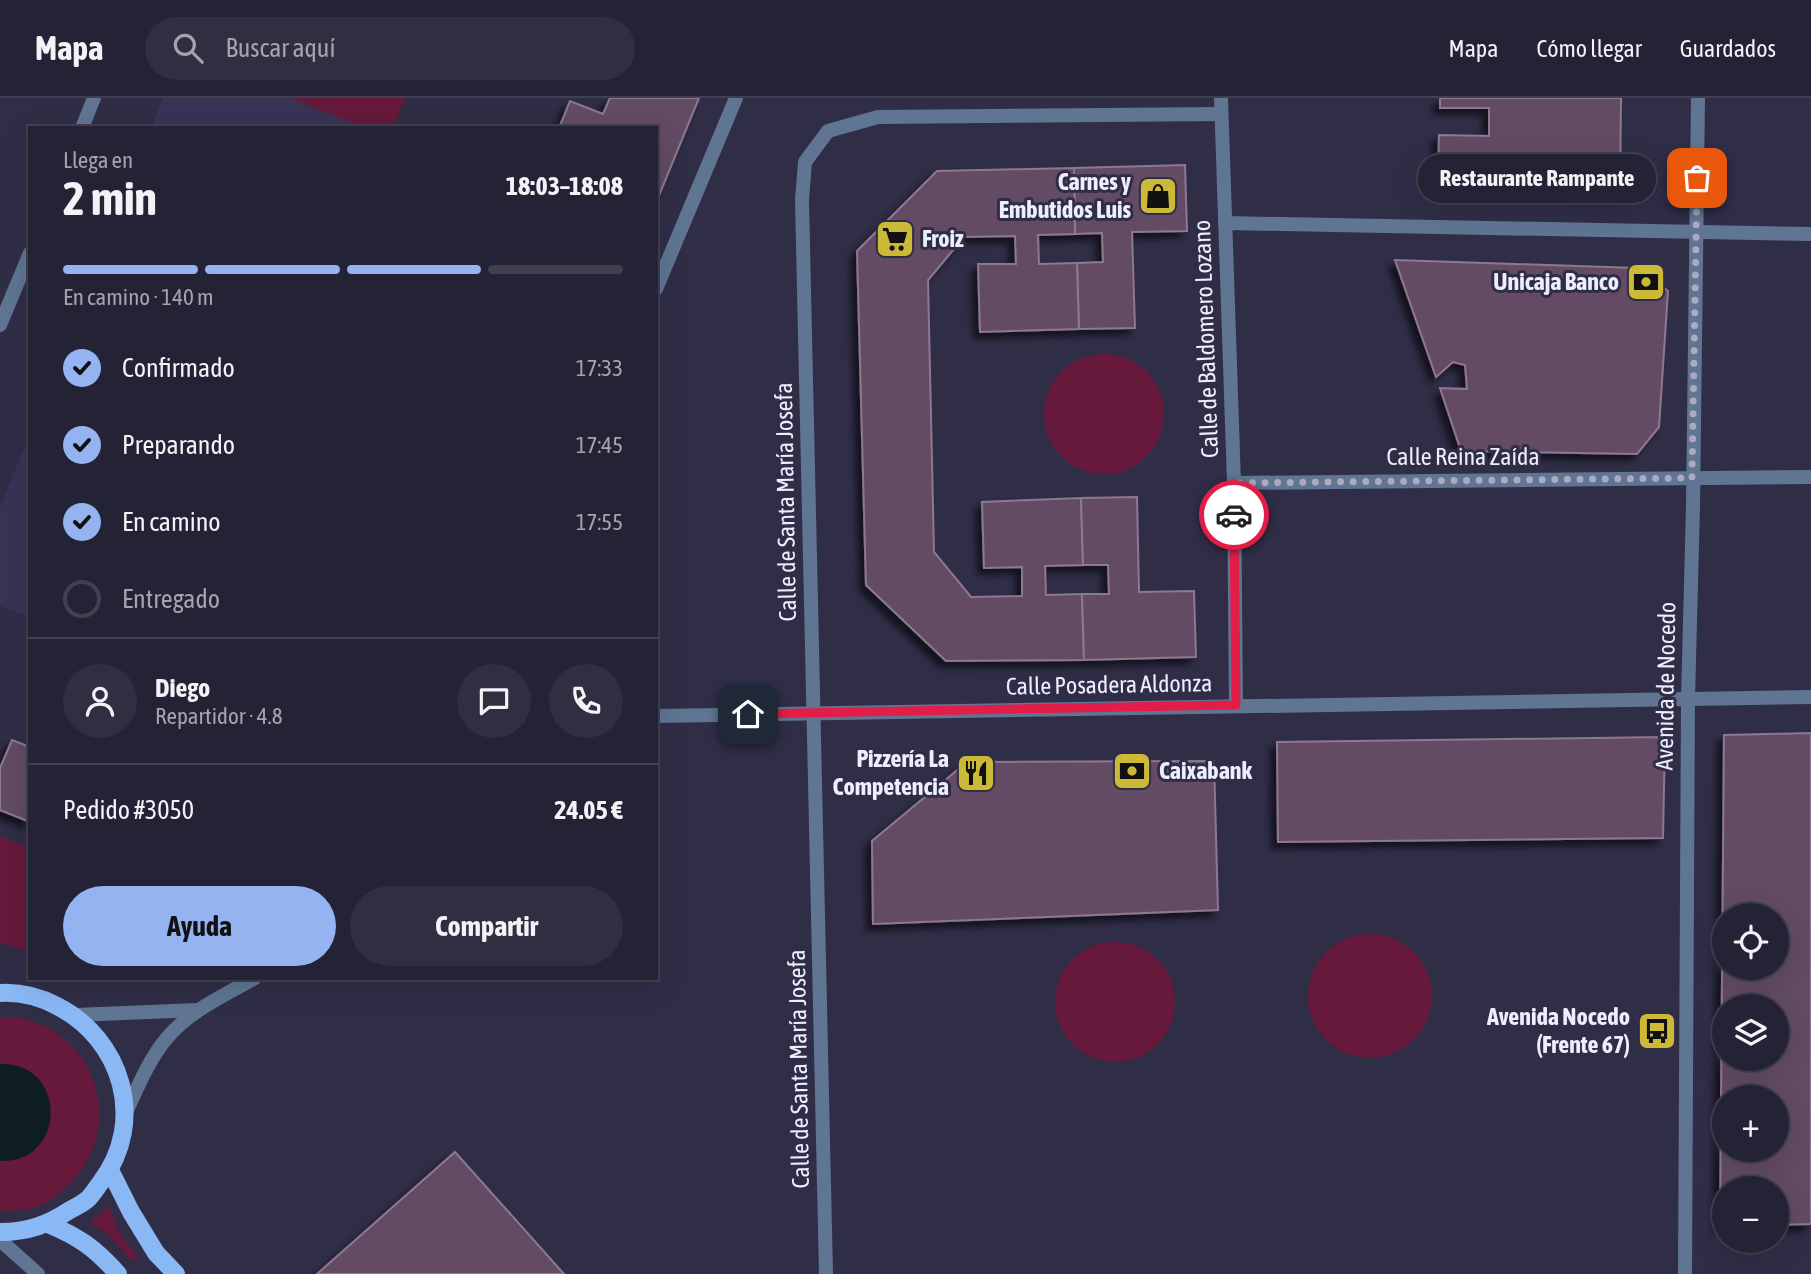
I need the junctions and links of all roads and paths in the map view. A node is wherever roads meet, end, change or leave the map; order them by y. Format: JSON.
{"nodes":[{"id":1,"x":94,"y":98,"type":"edge"},
{"id":2,"x":736,"y":98,"type":"edge"},
{"id":3,"x":1222,"y":98,"type":"edge"},
{"id":4,"x":1698,"y":98,"type":"edge"},
{"id":5,"x":1221,"y":114,"type":"junction"},
{"id":6,"x":83,"y":126,"type":"edge"},
{"id":7,"x":1225,"y":223,"type":"junction"},
{"id":8,"x":1696,"y":233,"type":"junction"},
{"id":9,"x":1811,"y":234,"type":"edge"},
{"id":10,"x":28,"y":258,"type":"edge"},
{"id":11,"x":658,"y":284,"type":"edge"},
{"id":12,"x":0,"y":325,"type":"edge"},
{"id":13,"x":1811,"y":477,"type":"edge"},
{"id":14,"x":1692,"y":478,"type":"junction"},
{"id":15,"x":1234,"y":483,"type":"junction"},
{"id":16,"x":1811,"y":697,"type":"edge"},
{"id":17,"x":1688,"y":699,"type":"junction"},
{"id":18,"x":1236,"y":705,"type":"junction"},
{"id":19,"x":814,"y":713,"type":"junction"},
{"id":20,"x":658,"y":716,"type":"edge"},
{"id":21,"x":251,"y":980,"type":"edge"},
{"id":22,"x":0,"y":993,"type":"edge"},
{"id":23,"x":198,"y":1010,"type":"junction"},
{"id":24,"x":75,"y":1015,"type":"junction"},
{"id":25,"x":125,"y":1115,"type":"junction"},
{"id":26,"x":110,"y":1170,"type":"junction"},
{"id":27,"x":48,"y":1224,"type":"junction"},
{"id":28,"x":0,"y":1232,"type":"edge"},
{"id":29,"x":0,"y":1240,"type":"edge"},
{"id":30,"x":38,"y":1274,"type":"edge"},
{"id":31,"x":118,"y":1274,"type":"edge"},
{"id":32,"x":176,"y":1274,"type":"edge"},
{"id":33,"x":826,"y":1274,"type":"edge"},
{"id":34,"x":1685,"y":1274,"type":"edge"}],
"edges":[{"from":1,"to":6,"type":"street"},
{"from":2,"to":11,"type":"street"},
{"from":3,"to":5,"type":"street","name":"Calle de Baldomero Lozano"},
{"from":4,"to":8,"type":"street","name":"Avenida de Nocedo"},
{"from":5,"to":7,"type":"street","name":"Calle de Baldomero Lozano"},
{"from":5,"to":19,"type":"street","name":"Calle de Santa María Josefa"},
{"from":7,"to":8,"type":"street"},
{"from":7,"to":15,"type":"street","name":"Calle de Baldomero Lozano"},
{"from":8,"to":9,"type":"street"},
{"from":8,"to":14,"type":"street","name":"Avenida de Nocedo"},
{"from":10,"to":12,"type":"street"},
{"from":13,"to":14,"type":"street","name":"Calle Reina Zaída"},
{"from":14,"to":15,"type":"street","name":"Calle Reina Zaída"},
{"from":14,"to":17,"type":"street","name":"Avenida de Nocedo"},
{"from":15,"to":18,"type":"street","name":"Calle de Baldomero Lozano"},
{"from":16,"to":17,"type":"street","name":"Calle Posadera Aldonza"},
{"from":17,"to":18,"type":"street","name":"Calle Posadera Aldonza"},
{"from":17,"to":34,"type":"street","name":"Avenida de Nocedo"},
{"from":18,"to":19,"type":"street","name":"Calle Posadera Aldonza"},
{"from":19,"to":20,"type":"street","name":"Calle Posadera Aldonza"},
{"from":19,"to":33,"type":"street","name":"Calle de Santa María Josefa"},
{"from":21,"to":23,"type":"street"},
{"from":22,"to":24,"type":"main road"},
{"from":23,"to":24,"type":"street"},
{"from":23,"to":25,"type":"street"},
{"from":24,"to":25,"type":"main road"},
{"from":25,"to":26,"type":"main road"},
{"from":26,"to":27,"type":"main road"},
{"from":26,"to":32,"type":"main road"},
{"from":27,"to":28,"type":"main road"},
{"from":27,"to":31,"type":"main road"},
{"from":29,"to":30,"type":"street"}]}
